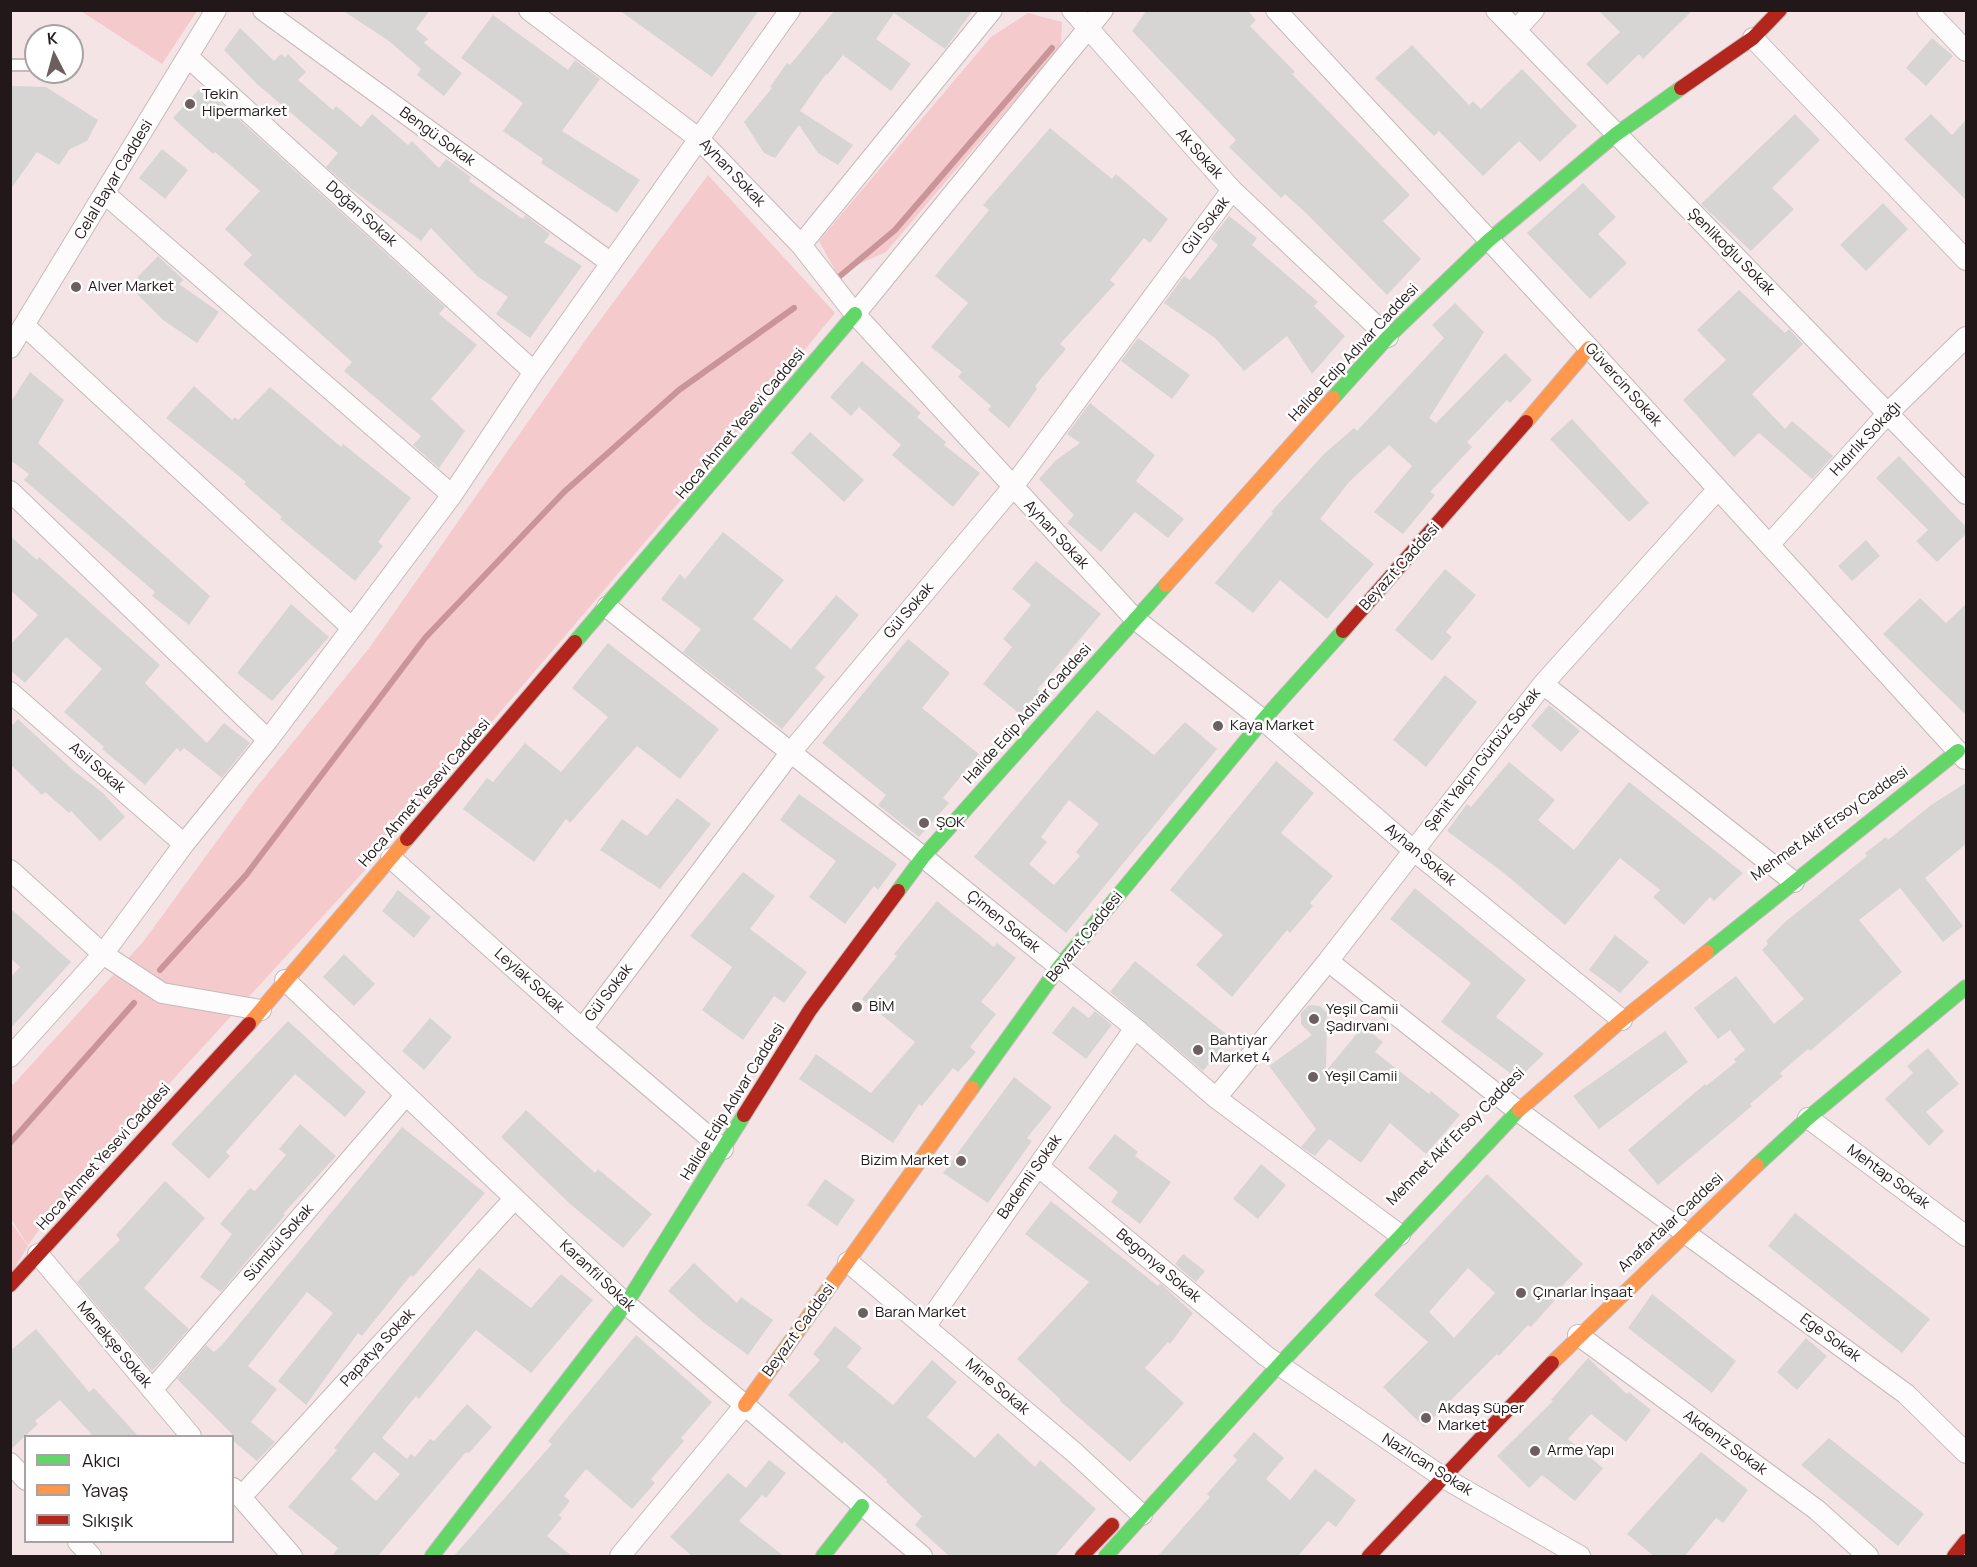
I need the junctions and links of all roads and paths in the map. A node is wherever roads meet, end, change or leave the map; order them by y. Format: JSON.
{"nodes":[{"id":1,"x":216,"y":10,"type":"edge"},
{"id":2,"x":263,"y":10,"type":"edge"},
{"id":3,"x":529,"y":10,"type":"edge"},
{"id":4,"x":790,"y":10,"type":"edge"},
{"id":5,"x":992,"y":10,"type":"edge"},
{"id":6,"x":1072,"y":10,"type":"edge"},
{"id":7,"x":1103,"y":10,"type":"edge"},
{"id":8,"x":1276,"y":10,"type":"edge"},
{"id":9,"x":1496,"y":10,"type":"edge"},
{"id":10,"x":1534,"y":10,"type":"edge"},
{"id":11,"x":1780,"y":10,"type":"edge"},
{"id":12,"x":1927,"y":10,"type":"edge"},
{"id":13,"x":1087,"y":29,"type":"junction"},
{"id":14,"x":1516,"y":30,"type":"junction"},
{"id":15,"x":1753,"y":38,"type":"junction"},
{"id":16,"x":1966,"y":51,"type":"edge"},
{"id":17,"x":188,"y":57,"type":"junction"},
{"id":18,"x":1615,"y":135,"type":"junction"},
{"id":19,"x":698,"y":138,"type":"junction"},
{"id":20,"x":1232,"y":190,"type":"junction"},
{"id":21,"x":105,"y":194,"type":"junction"},
{"id":22,"x":1488,"y":241,"type":"junction"},
{"id":23,"x":801,"y":245,"type":"junction"},
{"id":24,"x":1966,"y":260,"type":"edge"},
{"id":25,"x":611,"y":263,"type":"junction"},
{"id":26,"x":855,"y":314,"type":"junction"},
{"id":27,"x":25,"y":326,"type":"junction"},
{"id":28,"x":1388,"y":337,"type":"junction"},
{"id":29,"x":1966,"y":338,"type":"edge"},
{"id":30,"x":10,"y":348,"type":"edge"},
{"id":31,"x":1589,"y":348,"type":"junction"},
{"id":32,"x":534,"y":372,"type":"junction"},
{"id":33,"x":1889,"y":412,"type":"junction"},
{"id":34,"x":1012,"y":488,"type":"junction"},
{"id":35,"x":1718,"y":489,"type":"junction"},
{"id":36,"x":10,"y":491,"type":"edge"},
{"id":37,"x":1966,"y":494,"type":"edge"},
{"id":38,"x":452,"y":495,"type":"junction"},
{"id":39,"x":1769,"y":545,"type":"junction"},
{"id":40,"x":607,"y":607,"type":"junction"},
{"id":41,"x":1135,"y":619,"type":"junction"},
{"id":42,"x":351,"y":627,"type":"junction"},
{"id":43,"x":1543,"y":684,"type":"junction"},
{"id":44,"x":10,"y":692,"type":"edge"},
{"id":45,"x":1263,"y":720,"type":"junction"},
{"id":46,"x":268,"y":740,"type":"junction"},
{"id":47,"x":791,"y":752,"type":"junction"},
{"id":48,"x":1962,"y":756,"type":"edge"},
{"id":49,"x":184,"y":844,"type":"junction"},
{"id":50,"x":1413,"y":850,"type":"junction"},
{"id":51,"x":923,"y":857,"type":"junction"},
{"id":52,"x":391,"y":858,"type":"junction"},
{"id":53,"x":10,"y":870,"type":"edge"},
{"id":54,"x":1790,"y":878,"type":"junction"},
{"id":55,"x":103,"y":954,"type":"junction"},
{"id":56,"x":1328,"y":961,"type":"junction"},
{"id":57,"x":1059,"y":967,"type":"junction"},
{"id":58,"x":285,"y":980,"type":"junction"},
{"id":59,"x":1966,"y":990,"type":"edge"},
{"id":60,"x":261,"y":1010,"type":"junction"},
{"id":61,"x":1618,"y":1016,"type":"junction"},
{"id":62,"x":1135,"y":1028,"type":"junction"},
{"id":63,"x":582,"y":1029,"type":"junction"},
{"id":64,"x":10,"y":1057,"type":"edge"},
{"id":65,"x":406,"y":1095,"type":"junction"},
{"id":66,"x":1216,"y":1098,"type":"junction"},
{"id":67,"x":1513,"y":1107,"type":"junction"},
{"id":68,"x":1808,"y":1118,"type":"junction"},
{"id":69,"x":723,"y":1149,"type":"junction"},
{"id":70,"x":1038,"y":1166,"type":"junction"},
{"id":71,"x":515,"y":1198,"type":"junction"},
{"id":72,"x":1395,"y":1231,"type":"junction"},
{"id":73,"x":1685,"y":1232,"type":"junction"},
{"id":74,"x":1966,"y":1235,"type":"edge"},
{"id":75,"x":38,"y":1254,"type":"junction"},
{"id":76,"x":848,"y":1262,"type":"junction"},
{"id":77,"x":10,"y":1285,"type":"edge"},
{"id":78,"x":1324,"y":1296,"type":"dead end"},
{"id":79,"x":627,"y":1304,"type":"junction"},
{"id":80,"x":925,"y":1327,"type":"junction"},
{"id":81,"x":1578,"y":1335,"type":"junction"},
{"id":82,"x":1270,"y":1358,"type":"junction"},
{"id":83,"x":152,"y":1390,"type":"junction"},
{"id":84,"x":745,"y":1406,"type":"junction"},
{"id":85,"x":188,"y":1435,"type":"edge"},
{"id":86,"x":1966,"y":1453,"type":"edge"},
{"id":87,"x":10,"y":1463,"type":"edge"},
{"id":88,"x":24,"y":1478,"type":"edge"},
{"id":89,"x":1443,"y":1478,"type":"junction"},
{"id":90,"x":237,"y":1492,"type":"edge"},
{"id":91,"x":1137,"y":1505,"type":"junction"},
{"id":92,"x":862,"y":1506,"type":"junction"},
{"id":93,"x":1966,"y":1540,"type":"edge"},
{"id":94,"x":79,"y":1543,"type":"edge"},
{"id":95,"x":91,"y":1557,"type":"edge"},
{"id":96,"x":292,"y":1557,"type":"edge"},
{"id":97,"x":432,"y":1557,"type":"edge"},
{"id":98,"x":620,"y":1557,"type":"edge"},
{"id":99,"x":823,"y":1557,"type":"edge"},
{"id":100,"x":922,"y":1557,"type":"edge"},
{"id":101,"x":1082,"y":1557,"type":"edge"},
{"id":102,"x":1106,"y":1557,"type":"edge"},
{"id":103,"x":1369,"y":1557,"type":"edge"},
{"id":104,"x":1580,"y":1557,"type":"edge"},
{"id":105,"x":1868,"y":1557,"type":"edge"},
{"id":106,"x":1954,"y":1557,"type":"edge"}],
"edges":[{"from":1,"to":17,"type":"street","name":"Celal Bayar Caddesi"},
{"from":2,"to":25,"type":"street","name":"Bengü Sokak"},
{"from":3,"to":19,"type":"street","name":"Ayhan Sokak"},
{"from":4,"to":19,"type":"street"},
{"from":5,"to":23,"type":"street"},
{"from":6,"to":13,"type":"street","name":"Ak Sokak"},
{"from":7,"to":13,"type":"street"},
{"from":8,"to":22,"type":"street","name":"Güvercin Sokak"},
{"from":9,"to":14,"type":"street","name":"Şenlikoğlu Sokak"},
{"from":10,"to":14,"type":"street"},
{"from":11,"to":15,"type":"street","name":"Halide Edip Adıvar Caddesi"},
{"from":12,"to":16,"type":"street"},
{"from":13,"to":20,"type":"street","name":"Ak Sokak"},
{"from":13,"to":26,"type":"street"},
{"from":14,"to":18,"type":"street","name":"Şenlikoğlu Sokak"},
{"from":15,"to":18,"type":"street","name":"Halide Edip Adıvar Caddesi"},
{"from":15,"to":24,"type":"street"},
{"from":17,"to":21,"type":"street","name":"Celal Bayar Caddesi"},
{"from":17,"to":32,"type":"street","name":"Doğan Sokak"},
{"from":18,"to":22,"type":"street","name":"Halide Edip Adıvar Caddesi"},
{"from":18,"to":33,"type":"street","name":"Şenlikoğlu Sokak"},
{"from":19,"to":23,"type":"street","name":"Ayhan Sokak"},
{"from":19,"to":25,"type":"street"},
{"from":20,"to":28,"type":"street","name":"Ak Sokak"},
{"from":20,"to":34,"type":"street","name":"Gül Sokak"},
{"from":21,"to":27,"type":"street","name":"Celal Bayar Caddesi"},
{"from":21,"to":38,"type":"street"},
{"from":22,"to":28,"type":"street","name":"Halide Edip Adıvar Caddesi"},
{"from":22,"to":31,"type":"street","name":"Güvercin Sokak"},
{"from":23,"to":26,"type":"street","name":"Ayhan Sokak"},
{"from":25,"to":32,"type":"street"},
{"from":26,"to":34,"type":"street","name":"Ayhan Sokak"},
{"from":26,"to":40,"type":"street","name":"Hoca Ahmet Yesevi Caddesi"},
{"from":27,"to":30,"type":"street","name":"Celal Bayar Caddesi"},
{"from":27,"to":42,"type":"street"},
{"from":28,"to":41,"type":"street","name":"Halide Edip Adıvar Caddesi"},
{"from":29,"to":33,"type":"street","name":"Hıdırlık Sokağı"},
{"from":31,"to":35,"type":"street","name":"Güvercin Sokak"},
{"from":31,"to":45,"type":"street","name":"Beyazıt Caddesi"},
{"from":32,"to":38,"type":"street"},
{"from":33,"to":37,"type":"street","name":"Şenlikoğlu Sokak"},
{"from":33,"to":39,"type":"street","name":"Hıdırlık Sokağı"},
{"from":34,"to":41,"type":"street","name":"Ayhan Sokak"},
{"from":34,"to":47,"type":"street","name":"Gül Sokak"},
{"from":35,"to":39,"type":"street","name":"Güvercin Sokak"},
{"from":35,"to":43,"type":"street","name":"Şehit Yalçın Gürbüz Sokak"},
{"from":36,"to":46,"type":"street"},
{"from":38,"to":42,"type":"street"},
{"from":39,"to":48,"type":"street","name":"Güvercin Sokak"},
{"from":40,"to":47,"type":"street","name":"Çimen Sokak"},
{"from":40,"to":52,"type":"street","name":"Hoca Ahmet Yesevi Caddesi"},
{"from":41,"to":45,"type":"street","name":"Ayhan Sokak"},
{"from":41,"to":51,"type":"street","name":"Halide Edip Adıvar Caddesi"},
{"from":42,"to":46,"type":"street"},
{"from":43,"to":50,"type":"street","name":"Şehit Yalçın Gürbüz Sokak"},
{"from":43,"to":54,"type":"street"},
{"from":44,"to":49,"type":"street","name":"Asil Sokak"},
{"from":45,"to":50,"type":"street","name":"Ayhan Sokak"},
{"from":45,"to":57,"type":"street","name":"Beyazıt Caddesi"},
{"from":46,"to":49,"type":"street"},
{"from":47,"to":51,"type":"street","name":"Çimen Sokak"},
{"from":47,"to":63,"type":"street","name":"Gül Sokak"},
{"from":48,"to":54,"type":"street","name":"Mehmet Akif Ersoy Caddesi"},
{"from":49,"to":55,"type":"street"},
{"from":50,"to":56,"type":"street","name":"Şehit Yalçın Gürbüz Sokak"},
{"from":50,"to":61,"type":"street","name":"Ayhan Sokak"},
{"from":51,"to":57,"type":"street","name":"Çimen Sokak"},
{"from":51,"to":69,"type":"street","name":"Halide Edip Adıvar Caddesi"},
{"from":52,"to":58,"type":"street","name":"Hoca Ahmet Yesevi Caddesi"},
{"from":52,"to":63,"type":"street","name":"Leylak Sokak"},
{"from":53,"to":55,"type":"street"},
{"from":54,"to":61,"type":"street","name":"Mehmet Akif Ersoy Caddesi"},
{"from":55,"to":60,"type":"street"},
{"from":55,"to":64,"type":"street"},
{"from":56,"to":66,"type":"street","name":"Şehit Yalçın Gürbüz Sokak"},
{"from":56,"to":67,"type":"street","name":"Ege Sokak"},
{"from":57,"to":62,"type":"street","name":"Çimen Sokak"},
{"from":57,"to":76,"type":"street","name":"Beyazıt Caddesi"},
{"from":58,"to":60,"type":"street","name":"Hoca Ahmet Yesevi Caddesi"},
{"from":58,"to":65,"type":"street","name":"Karanfil Sokak"},
{"from":59,"to":68,"type":"street","name":"Anafartalar Caddesi"},
{"from":60,"to":75,"type":"street","name":"Hoca Ahmet Yesevi Caddesi"},
{"from":61,"to":67,"type":"street","name":"Mehmet Akif Ersoy Caddesi"},
{"from":62,"to":66,"type":"street","name":"Çimen Sokak"},
{"from":62,"to":70,"type":"street","name":"Bademli Sokak"},
{"from":63,"to":69,"type":"street","name":"Leylak Sokak"},
{"from":65,"to":71,"type":"street","name":"Karanfil Sokak"},
{"from":65,"to":83,"type":"street","name":"Sümbül Sokak"},
{"from":66,"to":72,"type":"street","name":"Çimen Sokak"},
{"from":67,"to":72,"type":"street","name":"Mehmet Akif Ersoy Caddesi"},
{"from":67,"to":73,"type":"street","name":"Ege Sokak"},
{"from":68,"to":73,"type":"street","name":"Anafartalar Caddesi"},
{"from":68,"to":74,"type":"street","name":"Mehtap Sokak"},
{"from":69,"to":79,"type":"street","name":"Halide Edip Adıvar Caddesi"},
{"from":70,"to":80,"type":"street","name":"Bademli Sokak"},
{"from":70,"to":82,"type":"street","name":"Begonya Sokak"},
{"from":71,"to":79,"type":"street","name":"Karanfil Sokak"},
{"from":71,"to":90,"type":"street","name":"Papatya Sokak"},
{"from":72,"to":78,"type":"street","name":"Mehmet Akif Ersoy Caddesi"},
{"from":72,"to":82,"type":"street","name":"Mehmet Akif Ersoy Caddesi"},
{"from":73,"to":81,"type":"street","name":"Anafartalar Caddesi"},
{"from":73,"to":86,"type":"street","name":"Ege Sokak"},
{"from":75,"to":77,"type":"street","name":"Hoca Ahmet Yesevi Caddesi"},
{"from":75,"to":83,"type":"street","name":"Menekşe Sokak"},
{"from":76,"to":80,"type":"street","name":"Mine Sokak"},
{"from":76,"to":84,"type":"street","name":"Beyazıt Caddesi"},
{"from":79,"to":84,"type":"street","name":"Karanfil Sokak"},
{"from":79,"to":97,"type":"street","name":"Halide Edip Adıvar Caddesi"},
{"from":80,"to":91,"type":"street","name":"Mine Sokak"},
{"from":81,"to":89,"type":"street","name":"Anafartalar Caddesi"},
{"from":81,"to":105,"type":"street","name":"Akdeniz Sokak"},
{"from":82,"to":89,"type":"street","name":"Nazlıcan Sokak"},
{"from":82,"to":91,"type":"street","name":"Mehmet Akif Ersoy Caddesi"},
{"from":83,"to":85,"type":"street","name":"Menekşe Sokak"},
{"from":84,"to":92,"type":"street","name":"Karanfil Sokak"},
{"from":84,"to":98,"type":"street","name":"Beyazıt Caddesi"},
{"from":87,"to":88,"type":"street"},
{"from":89,"to":103,"type":"street","name":"Anafartalar Caddesi"},
{"from":89,"to":104,"type":"street","name":"Nazlıcan Sokak"},
{"from":90,"to":96,"type":"street"},
{"from":91,"to":101,"type":"street","name":"Mehmet Akif Ersoy Caddesi"},
{"from":91,"to":102,"type":"street","name":"Mehmet Akif Ersoy Caddesi"},
{"from":92,"to":99,"type":"street"},
{"from":92,"to":100,"type":"street","name":"Karanfil Sokak"},
{"from":93,"to":106,"type":"street"},
{"from":94,"to":95,"type":"street"}]}
